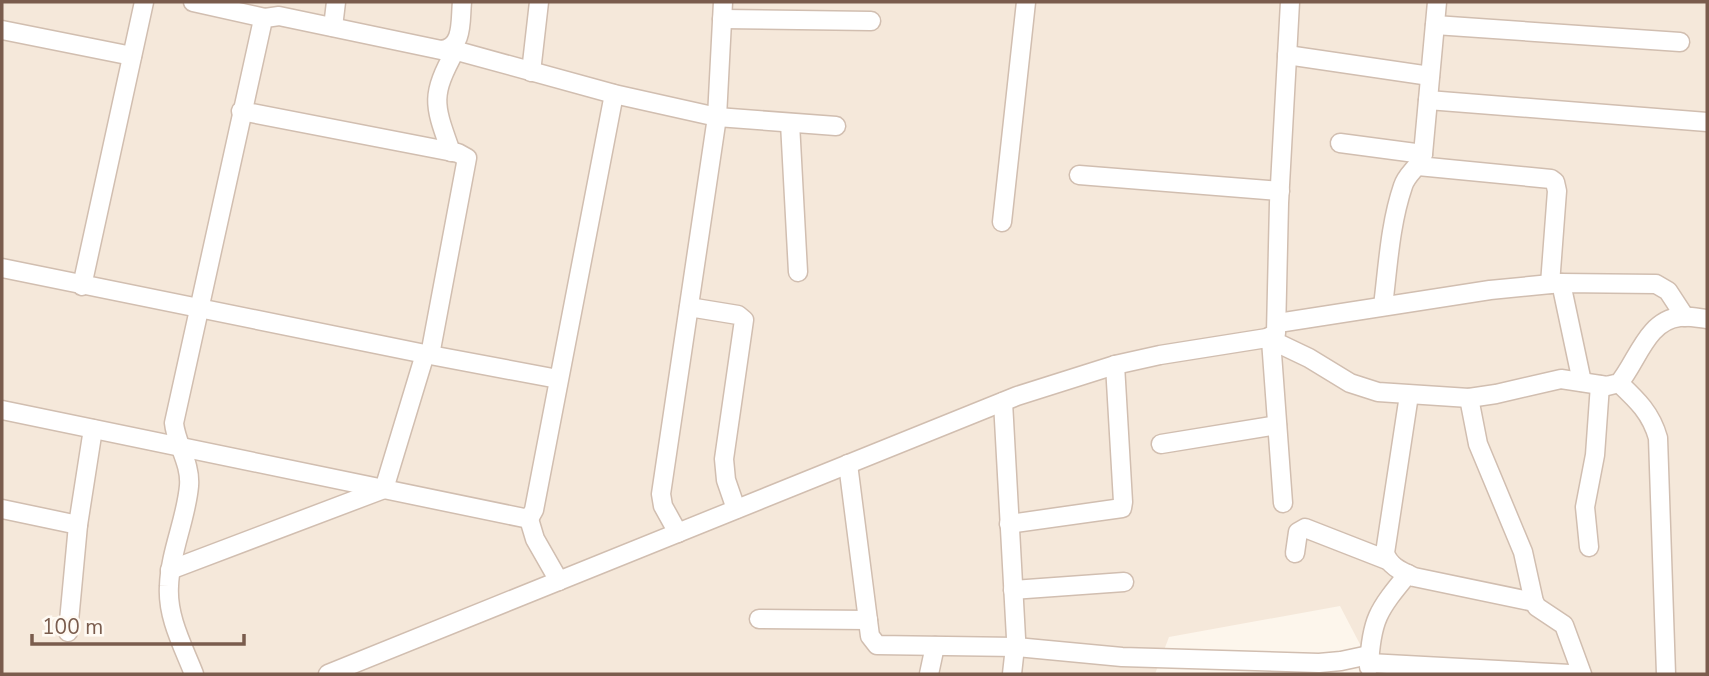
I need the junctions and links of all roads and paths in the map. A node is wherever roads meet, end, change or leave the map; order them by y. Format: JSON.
{"nodes":[{"id":1,"x":144,"y":2,"type":"edge"},
{"id":2,"x":197,"y":2,"type":"edge"},
{"id":3,"x":336,"y":2,"type":"edge"},
{"id":4,"x":462,"y":2,"type":"edge"},
{"id":5,"x":539,"y":2,"type":"edge"},
{"id":6,"x":1026,"y":2,"type":"edge"},
{"id":7,"x":1290,"y":2,"type":"edge"},
{"id":8,"x":1437,"y":2,"type":"edge"},
{"id":9,"x":723,"y":10,"type":"edge"},
{"id":10,"x":265,"y":18,"type":"junction"},
{"id":11,"x":871,"y":21,"type":"dead end"},
{"id":12,"x":1435,"y":25,"type":"junction"},
{"id":13,"x":333,"y":27,"type":"junction"},
{"id":14,"x":2,"y":30,"type":"edge"},
{"id":15,"x":1680,"y":42,"type":"dead end"},
{"id":16,"x":453,"y":50,"type":"junction"},
{"id":17,"x":1287,"y":55,"type":"junction"},
{"id":18,"x":132,"y":56,"type":"junction"},
{"id":19,"x":531,"y":72,"type":"junction"},
{"id":20,"x":1430,"y":76,"type":"junction"},
{"id":21,"x":614,"y":94,"type":"junction"},
{"id":22,"x":1428,"y":100,"type":"junction"},
{"id":23,"x":242,"y":111,"type":"junction"},
{"id":24,"x":717,"y":117,"type":"junction"},
{"id":25,"x":790,"y":122,"type":"junction"},
{"id":26,"x":1707,"y":122,"type":"edge"},
{"id":27,"x":836,"y":126,"type":"dead end"},
{"id":28,"x":1340,"y":143,"type":"dead end"},
{"id":29,"x":451,"y":152,"type":"junction"},
{"id":30,"x":1421,"y":160,"type":"junction"},
{"id":31,"x":1079,"y":175,"type":"dead end"},
{"id":32,"x":1280,"y":191,"type":"junction"},
{"id":33,"x":1002,"y":222,"type":"dead end"},
{"id":34,"x":2,"y":268,"type":"edge"},
{"id":35,"x":798,"y":272,"type":"dead end"},
{"id":36,"x":1555,"y":284,"type":"junction"},
{"id":37,"x":82,"y":286,"type":"junction"},
{"id":38,"x":1383,"y":306,"type":"junction"},
{"id":39,"x":689,"y":307,"type":"junction"},
{"id":40,"x":200,"y":308,"type":"junction"},
{"id":41,"x":1685,"y":317,"type":"junction"},
{"id":42,"x":1707,"y":318,"type":"edge"},
{"id":43,"x":1272,"y":334,"type":"junction"},
{"id":44,"x":427,"y":355,"type":"junction"},
{"id":45,"x":1115,"y":365,"type":"junction"},
{"id":46,"x":558,"y":379,"type":"junction"},
{"id":47,"x":1591,"y":383,"type":"junction"},
{"id":48,"x":1619,"y":383,"type":"junction"},
{"id":49,"x":1409,"y":395,"type":"junction"},
{"id":50,"x":1469,"y":398,"type":"junction"},
{"id":51,"x":1003,"y":402,"type":"junction"},
{"id":52,"x":2,"y":410,"type":"edge"},
{"id":53,"x":1277,"y":425,"type":"junction"},
{"id":54,"x":93,"y":429,"type":"junction"},
{"id":55,"x":1161,"y":444,"type":"dead end"},
{"id":56,"x":181,"y":447,"type":"junction"},
{"id":57,"x":848,"y":464,"type":"junction"},
{"id":58,"x":384,"y":489,"type":"junction"},
{"id":59,"x":1283,"y":503,"type":"dead end"},
{"id":60,"x":2,"y":509,"type":"edge"},
{"id":61,"x":736,"y":509,"type":"junction"},
{"id":62,"x":529,"y":519,"type":"junction"},
{"id":63,"x":1009,"y":524,"type":"junction"},
{"id":64,"x":78,"y":525,"type":"junction"},
{"id":65,"x":678,"y":533,"type":"junction"},
{"id":66,"x":1589,"y":547,"type":"dead end"},
{"id":67,"x":1295,"y":553,"type":"dead end"},
{"id":68,"x":1387,"y":560,"type":"junction"},
{"id":69,"x":170,"y":570,"type":"junction"},
{"id":70,"x":1408,"y":574,"type":"junction"},
{"id":71,"x":559,"y":581,"type":"junction"},
{"id":72,"x":1124,"y":582,"type":"dead end"},
{"id":73,"x":1013,"y":590,"type":"junction"},
{"id":74,"x":1534,"y":601,"type":"junction"},
{"id":75,"x":758,"y":619,"type":"dead end"},
{"id":76,"x":868,"y":620,"type":"junction"},
{"id":77,"x":68,"y":632,"type":"dead end"},
{"id":78,"x":935,"y":646,"type":"junction"},
{"id":79,"x":1016,"y":647,"type":"junction"},
{"id":80,"x":1369,"y":664,"type":"edge"},
{"id":81,"x":1216,"y":666,"type":"edge"},
{"id":82,"x":353,"y":670,"type":"edge"},
{"id":83,"x":1417,"y":670,"type":"edge"},
{"id":84,"x":194,"y":674,"type":"edge"},
{"id":85,"x":328,"y":674,"type":"edge"},
{"id":86,"x":929,"y":674,"type":"edge"},
{"id":87,"x":1012,"y":674,"type":"edge"},
{"id":88,"x":1570,"y":674,"type":"edge"},
{"id":89,"x":1582,"y":674,"type":"edge"},
{"id":90,"x":1666,"y":674,"type":"edge"}],
"edges":[{"from":1,"to":18,"type":"street"},
{"from":2,"to":10,"type":"street"},
{"from":3,"to":13,"type":"street"},
{"from":4,"to":16,"type":"street"},
{"from":5,"to":19,"type":"street"},
{"from":6,"to":33,"type":"street"},
{"from":7,"to":17,"type":"street"},
{"from":8,"to":12,"type":"street"},
{"from":9,"to":11,"type":"street"},
{"from":9,"to":24,"type":"street"},
{"from":10,"to":13,"type":"street"},
{"from":10,"to":23,"type":"street"},
{"from":12,"to":15,"type":"street"},
{"from":12,"to":20,"type":"street"},
{"from":13,"to":16,"type":"street"},
{"from":14,"to":18,"type":"street"},
{"from":16,"to":19,"type":"street"},
{"from":16,"to":29,"type":"street"},
{"from":17,"to":20,"type":"street"},
{"from":17,"to":32,"type":"street"},
{"from":18,"to":37,"type":"street"},
{"from":19,"to":21,"type":"street"},
{"from":20,"to":22,"type":"street"},
{"from":21,"to":24,"type":"street"},
{"from":21,"to":46,"type":"street"},
{"from":22,"to":26,"type":"street"},
{"from":22,"to":30,"type":"street"},
{"from":23,"to":29,"type":"street"},
{"from":23,"to":40,"type":"street"},
{"from":24,"to":25,"type":"street"},
{"from":24,"to":39,"type":"street"},
{"from":25,"to":27,"type":"street"},
{"from":25,"to":35,"type":"street"},
{"from":28,"to":30,"type":"street"},
{"from":29,"to":44,"type":"street"},
{"from":30,"to":36,"type":"street"},
{"from":30,"to":38,"type":"street"},
{"from":31,"to":32,"type":"street"},
{"from":32,"to":43,"type":"street"},
{"from":34,"to":37,"type":"street"},
{"from":36,"to":38,"type":"street"},
{"from":36,"to":41,"type":"street"},
{"from":36,"to":47,"type":"street"},
{"from":37,"to":40,"type":"street"},
{"from":38,"to":43,"type":"street"},
{"from":39,"to":61,"type":"street"},
{"from":39,"to":65,"type":"street"},
{"from":40,"to":44,"type":"street"},
{"from":40,"to":56,"type":"street"},
{"from":41,"to":42,"type":"street"},
{"from":41,"to":48,"type":"street"},
{"from":43,"to":45,"type":"street"},
{"from":43,"to":49,"type":"street"},
{"from":43,"to":53,"type":"street"},
{"from":44,"to":46,"type":"street"},
{"from":44,"to":58,"type":"street"},
{"from":45,"to":51,"type":"street"},
{"from":45,"to":63,"type":"street"},
{"from":46,"to":62,"type":"street"},
{"from":47,"to":48,"type":"street"},
{"from":47,"to":50,"type":"street"},
{"from":47,"to":66,"type":"street"},
{"from":48,"to":90,"type":"street"},
{"from":49,"to":50,"type":"street"},
{"from":49,"to":68,"type":"street"},
{"from":50,"to":74,"type":"street"},
{"from":51,"to":57,"type":"street"},
{"from":51,"to":63,"type":"street"},
{"from":52,"to":54,"type":"street"},
{"from":53,"to":55,"type":"street"},
{"from":53,"to":59,"type":"street"},
{"from":54,"to":56,"type":"street"},
{"from":54,"to":64,"type":"street"},
{"from":56,"to":58,"type":"street"},
{"from":56,"to":69,"type":"street"},
{"from":57,"to":61,"type":"street"},
{"from":57,"to":76,"type":"street"},
{"from":58,"to":62,"type":"street"},
{"from":58,"to":69,"type":"street"},
{"from":60,"to":64,"type":"street"},
{"from":61,"to":65,"type":"street"},
{"from":62,"to":71,"type":"street"},
{"from":63,"to":73,"type":"street"},
{"from":64,"to":77,"type":"street"},
{"from":65,"to":71,"type":"street"},
{"from":67,"to":68,"type":"street"},
{"from":68,"to":70,"type":"street"},
{"from":69,"to":84,"type":"street"},
{"from":70,"to":74,"type":"street"},
{"from":70,"to":80,"type":"street"},
{"from":71,"to":82,"type":"street"},
{"from":72,"to":73,"type":"street"},
{"from":73,"to":79,"type":"street"},
{"from":74,"to":89,"type":"street"},
{"from":75,"to":76,"type":"street"},
{"from":76,"to":78,"type":"street"},
{"from":78,"to":79,"type":"street"},
{"from":78,"to":86,"type":"street"},
{"from":79,"to":81,"type":"street"},
{"from":79,"to":87,"type":"street"},
{"from":80,"to":81,"type":"street"},
{"from":80,"to":83,"type":"street"},
{"from":82,"to":85,"type":"street"},
{"from":83,"to":88,"type":"street"}]}
